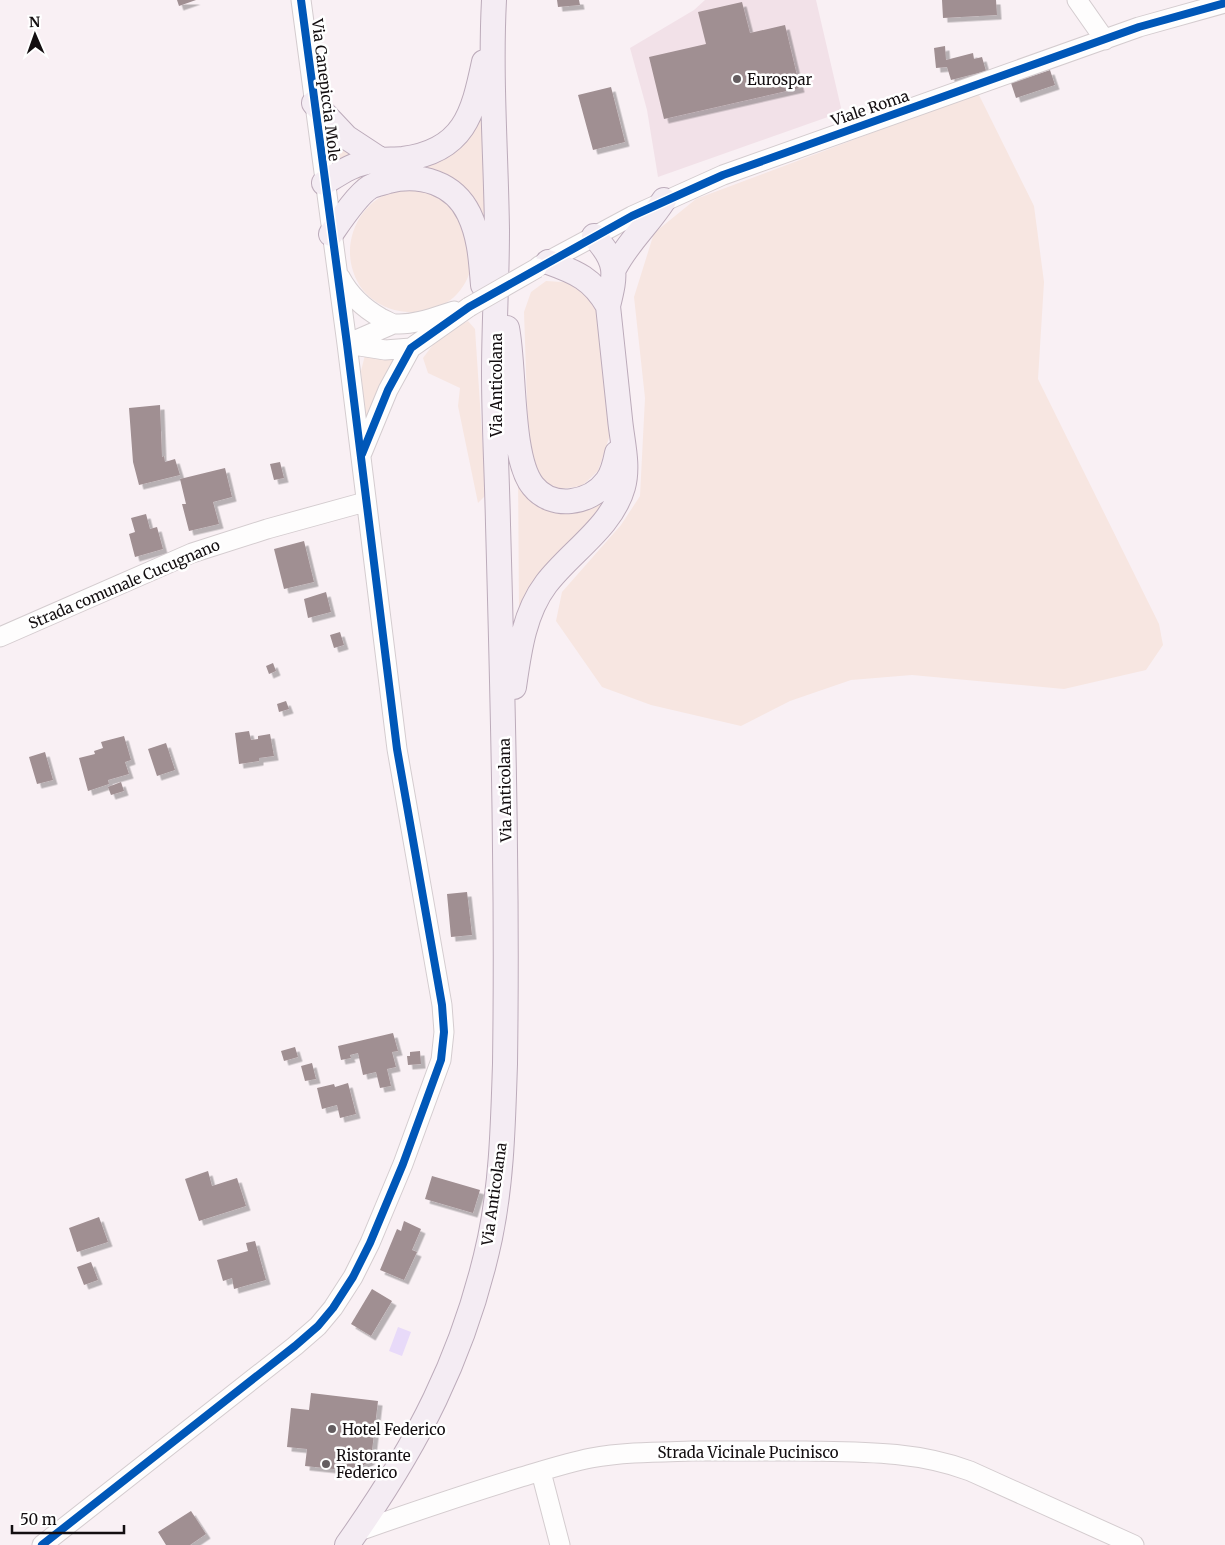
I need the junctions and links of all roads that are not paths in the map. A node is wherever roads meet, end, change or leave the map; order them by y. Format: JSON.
{"nodes":[{"id":1,"x":301,"y":0,"type":"edge"},
{"id":2,"x":1076,"y":0,"type":"edge"},
{"id":3,"x":1225,"y":3,"type":"edge"},
{"id":4,"x":493,"y":10,"type":"edge"},
{"id":5,"x":1105,"y":40,"type":"junction"},
{"id":6,"x":314,"y":103,"type":"junction"},
{"id":7,"x":381,"y":160,"type":"junction"},
{"id":8,"x":324,"y":183,"type":"junction"},
{"id":9,"x":370,"y":187,"type":"junction"},
{"id":10,"x":664,"y":200,"type":"junction"},
{"id":11,"x":331,"y":234,"type":"junction"},
{"id":12,"x":594,"y":236,"type":"junction"},
{"id":13,"x":542,"y":265,"type":"junction"},
{"id":14,"x":614,"y":269,"type":"junction"},
{"id":15,"x":336,"y":270,"type":"junction"},
{"id":16,"x":497,"y":298,"type":"junction"},
{"id":17,"x":604,"y":300,"type":"junction"},
{"id":18,"x":469,"y":306,"type":"junction"},
{"id":19,"x":393,"y":324,"type":"junction"},
{"id":20,"x":347,"y":344,"type":"junction"},
{"id":21,"x":411,"y":348,"type":"junction"},
{"id":22,"x":494,"y":371,"type":"junction"},
{"id":23,"x":621,"y":431,"type":"junction"},
{"id":24,"x":361,"y":456,"type":"junction"},
{"id":25,"x":366,"y":502,"type":"junction"},
{"id":26,"x":0,"y":637,"type":"edge"},
{"id":27,"x":504,"y":748,"type":"junction"},
{"id":28,"x":541,"y":1472,"type":"junction"},
{"id":29,"x":352,"y":1539,"type":"edge"},
{"id":30,"x":42,"y":1545,"type":"edge"},
{"id":31,"x":560,"y":1545,"type":"edge"},
{"id":32,"x":1134,"y":1545,"type":"edge"}],
"edges":[{"from":1,"to":6,"type":"street","name":"Via Canepiccia Mole"},
{"from":2,"to":5,"type":"street"},
{"from":3,"to":5,"type":"street","name":"Viale Roma"},
{"from":4,"to":7,"type":"main road"},
{"from":4,"to":16,"type":"main road","name":"Via Anticolana"},
{"from":5,"to":10,"type":"street","name":"Viale Roma"},
{"from":6,"to":7,"type":"main road"},
{"from":6,"to":8,"type":"street","name":"Via Canepiccia Mole"},
{"from":7,"to":8,"type":"main road"},
{"from":8,"to":9,"type":"main road"},
{"from":8,"to":11,"type":"street","name":"Via Canepiccia Mole"},
{"from":9,"to":11,"type":"main road"},
{"from":9,"to":22,"type":"main road"},
{"from":10,"to":12,"type":"street","name":"Viale Roma"},
{"from":10,"to":14,"type":"main road"},
{"from":11,"to":15,"type":"street","name":"Via Canepiccia Mole"},
{"from":12,"to":13,"type":"street","name":"Viale Roma"},
{"from":12,"to":14,"type":"main road"},
{"from":12,"to":17,"type":"main road"},
{"from":13,"to":17,"type":"main road"},
{"from":13,"to":18,"type":"street","name":"Viale Roma","bridge":true},
{"from":14,"to":17,"type":"main road"},
{"from":15,"to":19,"type":"street"},
{"from":15,"to":20,"type":"street","name":"Via Canepiccia Mole"},
{"from":16,"to":22,"type":"main road","name":"Via Anticolana"},
{"from":16,"to":23,"type":"main road"},
{"from":17,"to":23,"type":"main road"},
{"from":18,"to":19,"type":"street"},
{"from":18,"to":21,"type":"street"},
{"from":19,"to":20,"type":"street"},
{"from":20,"to":21,"type":"street"},
{"from":20,"to":24,"type":"street","name":"Via Canepiccia Mole"},
{"from":21,"to":24,"type":"street"},
{"from":22,"to":27,"type":"main road","name":"Via Anticolana"},
{"from":23,"to":27,"type":"main road"},
{"from":24,"to":25,"type":"street","name":"Via Canepiccia Mole"},
{"from":25,"to":26,"type":"street","name":"Strada comunale Cucugnano"},
{"from":25,"to":30,"type":"street","name":"Via Canepiccia Mole"},
{"from":27,"to":29,"type":"main road","name":"Via Anticolana"},
{"from":28,"to":29,"type":"street","name":"Strada Vicinale Pucinisco"},
{"from":28,"to":31,"type":"street"},
{"from":28,"to":32,"type":"street","name":"Strada Vicinale Pucinisco"}]}
